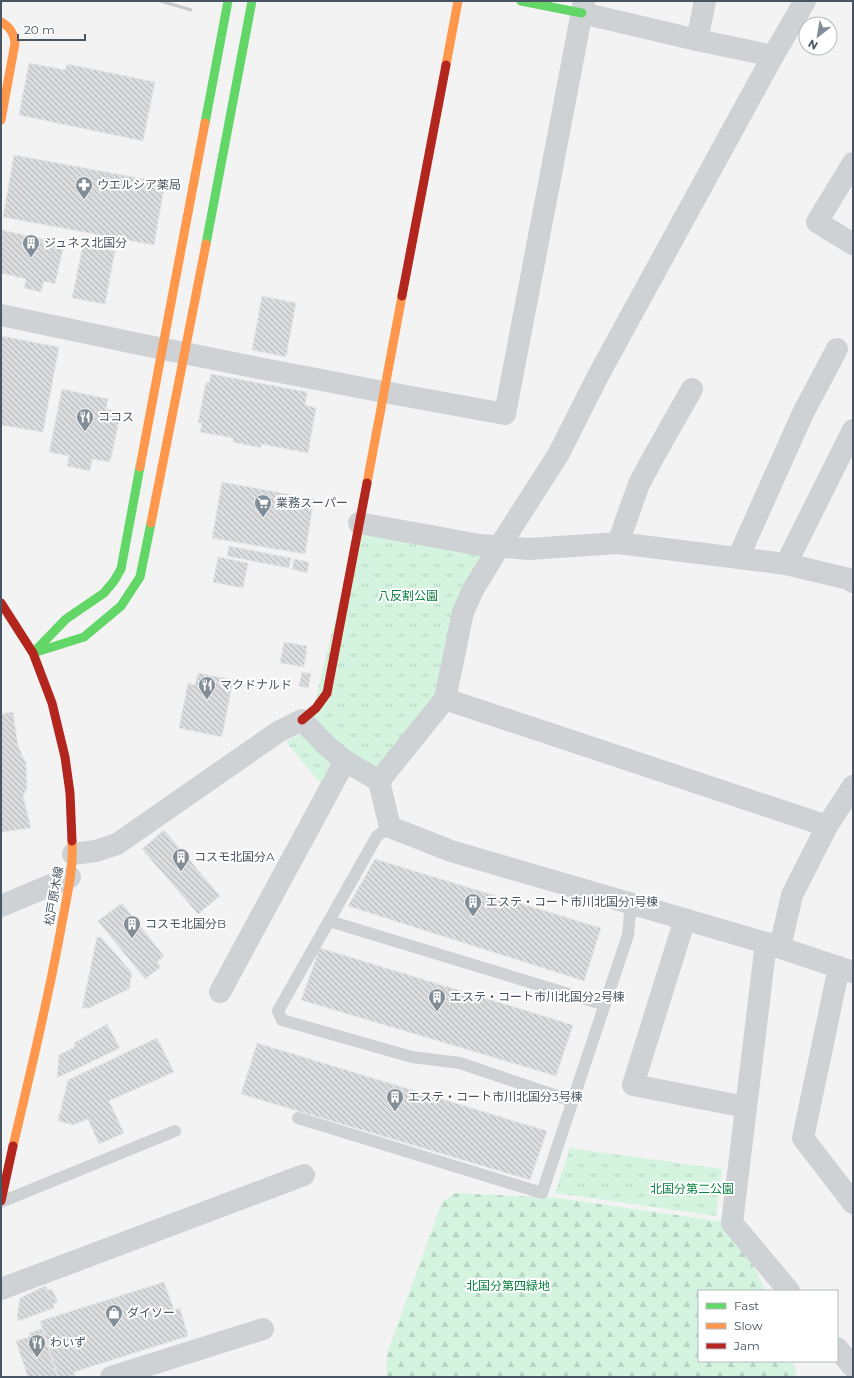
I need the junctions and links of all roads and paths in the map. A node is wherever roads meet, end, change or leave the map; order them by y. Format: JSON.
{"nodes":[{"id":1,"x":228,"y":1,"type":"edge"},
{"id":2,"x":252,"y":1,"type":"edge"},
{"id":3,"x":458,"y":1,"type":"edge"},
{"id":4,"x":521,"y":1,"type":"edge"},
{"id":5,"x":705,"y":1,"type":"edge"},
{"id":6,"x":805,"y":1,"type":"edge"},
{"id":7,"x":583,"y":7,"type":"edge"},
{"id":8,"x":1,"y":22,"type":"edge"},
{"id":9,"x":697,"y":40,"type":"junction"},
{"id":10,"x":773,"y":56,"type":"junction"},
{"id":11,"x":1,"y":120,"type":"edge"},
{"id":12,"x":853,"y":163,"type":"edge"},
{"id":13,"x":853,"y":244,"type":"edge"},
{"id":14,"x":1,"y":315,"type":"edge"},
{"id":15,"x":162,"y":349,"type":"junction"},
{"id":16,"x":837,"y":349,"type":"dead end"},
{"id":17,"x":185,"y":354,"type":"junction"},
{"id":18,"x":692,"y":389,"type":"dead end"},
{"id":19,"x":384,"y":392,"type":"junction"},
{"id":20,"x":853,"y":430,"type":"edge"},
{"id":21,"x":359,"y":523,"type":"junction"},
{"id":22,"x":618,"y":543,"type":"junction"},
{"id":23,"x":499,"y":547,"type":"junction"},
{"id":24,"x":738,"y":558,"type":"junction"},
{"id":25,"x":786,"y":564,"type":"junction"},
{"id":26,"x":852,"y":578,"type":"edge"},
{"id":27,"x":1,"y":603,"type":"edge"},
{"id":28,"x":33,"y":653,"type":"junction"},
{"id":29,"x":445,"y":699,"type":"junction"},
{"id":30,"x":302,"y":720,"type":"junction"},
{"id":31,"x":345,"y":760,"type":"junction"},
{"id":32,"x":379,"y":781,"type":"junction"},
{"id":33,"x":853,"y":786,"type":"edge"},
{"id":34,"x":827,"y":826,"type":"junction"},
{"id":35,"x":390,"y":827,"type":"junction"},
{"id":36,"x":73,"y":854,"type":"junction"},
{"id":37,"x":70,"y":877,"type":"junction"},
{"id":38,"x":631,"y":903,"type":"junction"},
{"id":39,"x":1,"y":906,"type":"edge"},
{"id":40,"x":685,"y":919,"type":"junction"},
{"id":41,"x":329,"y":921,"type":"junction"},
{"id":42,"x":773,"y":945,"type":"junction"},
{"id":43,"x":846,"y":969,"type":"edge"},
{"id":44,"x":220,"y":992,"type":"dead end"},
{"id":45,"x":604,"y":1005,"type":"junction"},
{"id":46,"x":572,"y":1101,"type":"junction"},
{"id":47,"x":746,"y":1107,"type":"junction"},
{"id":48,"x":298,"y":1118,"type":"dead end"},
{"id":49,"x":175,"y":1131,"type":"dead end"},
{"id":50,"x":304,"y":1175,"type":"dead end"},
{"id":51,"x":1,"y":1201,"type":"edge"},
{"id":52,"x":853,"y":1203,"type":"edge"},
{"id":53,"x":1,"y":1289,"type":"edge"},
{"id":54,"x":788,"y":1290,"type":"edge"},
{"id":55,"x":263,"y":1329,"type":"dead end"},
{"id":56,"x":838,"y":1349,"type":"edge"},
{"id":57,"x":853,"y":1367,"type":"edge"},
{"id":58,"x":111,"y":1377,"type":"edge"}],
"edges":[{"from":1,"to":15,"type":"street"},
{"from":2,"to":17,"type":"street"},
{"from":3,"to":19,"type":"street"},
{"from":4,"to":7,"type":"street"},
{"from":5,"to":9,"type":"street"},
{"from":6,"to":10,"type":"street"},
{"from":7,"to":9,"type":"street"},
{"from":7,"to":19,"type":"street"},
{"from":8,"to":11,"type":"street"},
{"from":9,"to":10,"type":"street"},
{"from":10,"to":23,"type":"street"},
{"from":12,"to":13,"type":"street"},
{"from":14,"to":15,"type":"street"},
{"from":15,"to":17,"type":"street"},
{"from":15,"to":28,"type":"street"},
{"from":16,"to":24,"type":"street"},
{"from":17,"to":19,"type":"street"},
{"from":17,"to":28,"type":"street"},
{"from":18,"to":22,"type":"street"},
{"from":19,"to":21,"type":"street"},
{"from":20,"to":25,"type":"street"},
{"from":21,"to":23,"type":"street"},
{"from":21,"to":30,"type":"street"},
{"from":22,"to":23,"type":"street"},
{"from":22,"to":24,"type":"street"},
{"from":23,"to":29,"type":"street"},
{"from":24,"to":25,"type":"street"},
{"from":25,"to":26,"type":"street"},
{"from":27,"to":28,"type":"street","name":"松戸原木線"},
{"from":28,"to":36,"type":"street","name":"松戸原木線"},
{"from":29,"to":32,"type":"street"},
{"from":29,"to":34,"type":"street"},
{"from":30,"to":31,"type":"street"},
{"from":30,"to":36,"type":"street"},
{"from":31,"to":32,"type":"street"},
{"from":31,"to":44,"type":"street"},
{"from":32,"to":35,"type":"street"},
{"from":33,"to":34,"type":"street"},
{"from":34,"to":42,"type":"street"},
{"from":35,"to":38,"type":"street"},
{"from":35,"to":41,"type":"lane"},
{"from":36,"to":37,"type":"street","name":"松戸原木線"},
{"from":37,"to":39,"type":"street"},
{"from":37,"to":51,"type":"street","name":"松戸原木線"},
{"from":38,"to":40,"type":"street"},
{"from":38,"to":45,"type":"lane"},
{"from":40,"to":42,"type":"street"},
{"from":40,"to":47,"type":"street"},
{"from":41,"to":45,"type":"lane"},
{"from":41,"to":46,"type":"lane"},
{"from":42,"to":43,"type":"street"},
{"from":42,"to":47,"type":"street"},
{"from":43,"to":52,"type":"street"},
{"from":45,"to":46,"type":"lane"},
{"from":46,"to":48,"type":"lane"},
{"from":47,"to":54,"type":"street"},
{"from":49,"to":51,"type":"lane"},
{"from":50,"to":53,"type":"street"},
{"from":55,"to":58,"type":"street"},
{"from":56,"to":57,"type":"street"}]}
